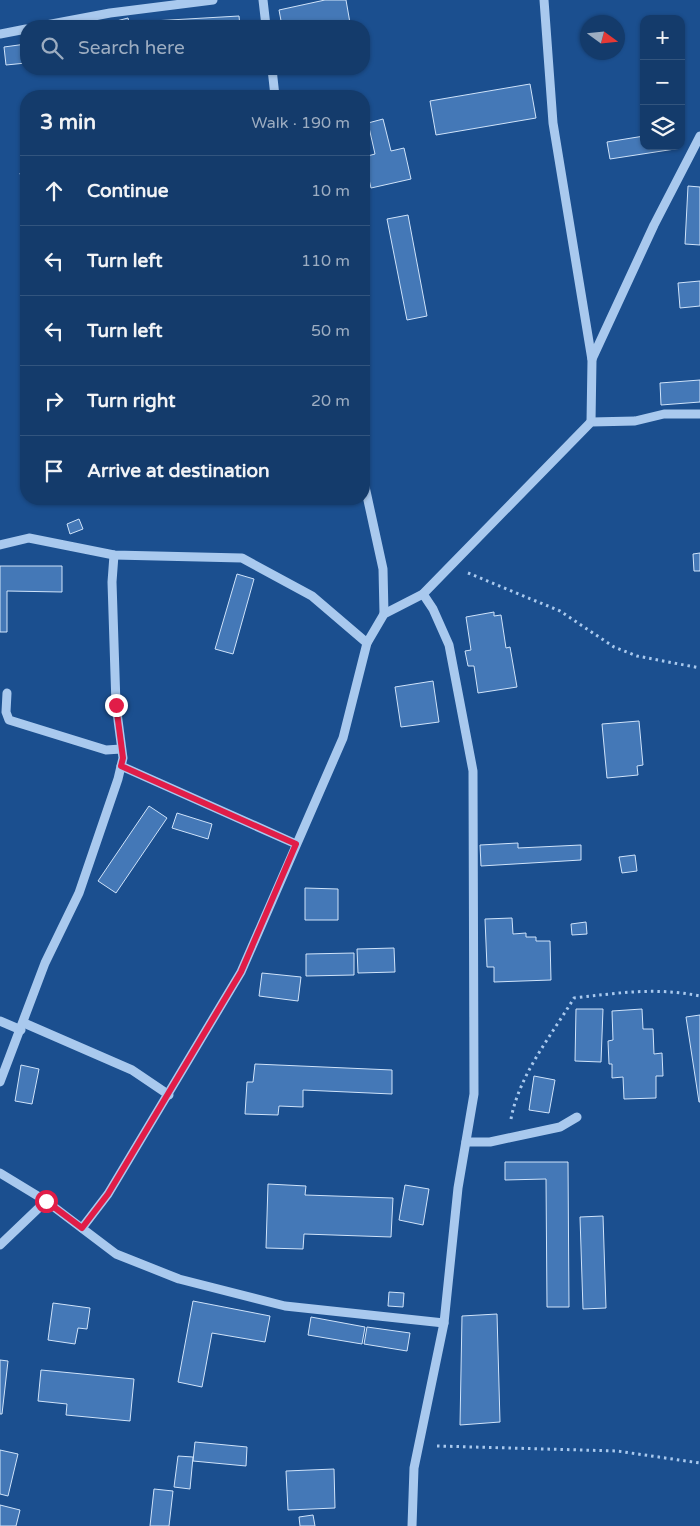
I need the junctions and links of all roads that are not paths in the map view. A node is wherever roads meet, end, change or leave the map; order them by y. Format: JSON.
{"nodes":[{"id":1,"x":213,"y":0,"type":"edge"},
{"id":2,"x":263,"y":0,"type":"edge"},
{"id":3,"x":544,"y":0,"type":"edge"},
{"id":4,"x":76,"y":20,"type":"edge"},
{"id":5,"x":265,"y":20,"type":"edge"},
{"id":6,"x":20,"y":30,"type":"edge"},
{"id":7,"x":0,"y":34,"type":"edge"},
{"id":8,"x":273,"y":75,"type":"edge"},
{"id":9,"x":274,"y":90,"type":"edge"},
{"id":10,"x":700,"y":136,"type":"edge"},
{"id":11,"x":592,"y":360,"type":"junction"},
{"id":12,"x":700,"y":414,"type":"edge"},
{"id":13,"x":591,"y":422,"type":"junction"},
{"id":14,"x":369,"y":505,"type":"edge"},
{"id":15,"x":0,"y":545,"type":"edge"},
{"id":16,"x":114,"y":555,"type":"junction"},
{"id":17,"x":423,"y":594,"type":"junction"},
{"id":18,"x":384,"y":614,"type":"junction"},
{"id":19,"x":367,"y":643,"type":"junction"},
{"id":20,"x":7,"y":693,"type":"dead end"},
{"id":21,"x":122,"y":749,"type":"junction"},
{"id":22,"x":121,"y":766,"type":"junction"},
{"id":23,"x":296,"y":844,"type":"junction"},
{"id":24,"x":0,"y":1021,"type":"edge"},
{"id":25,"x":22,"y":1027,"type":"junction"},
{"id":26,"x":0,"y":1082,"type":"edge"},
{"id":27,"x":169,"y":1095,"type":"junction"},
{"id":28,"x":577,"y":1117,"type":"dead end"},
{"id":29,"x":466,"y":1142,"type":"junction"},
{"id":30,"x":0,"y":1173,"type":"edge"},
{"id":31,"x":46,"y":1201,"type":"junction"},
{"id":32,"x":82,"y":1228,"type":"junction"},
{"id":33,"x":0,"y":1246,"type":"edge"},
{"id":34,"x":444,"y":1323,"type":"junction"},
{"id":35,"x":412,"y":1526,"type":"edge"}],
"edges":[{"from":1,"to":4,"type":"street"},
{"from":2,"to":5,"type":"street"},
{"from":3,"to":11,"type":"street"},
{"from":6,"to":7,"type":"street"},
{"from":8,"to":9,"type":"street"},
{"from":10,"to":11,"type":"street"},
{"from":11,"to":13,"type":"street"},
{"from":12,"to":13,"type":"street"},
{"from":13,"to":17,"type":"street"},
{"from":14,"to":18,"type":"street"},
{"from":15,"to":16,"type":"street"},
{"from":16,"to":19,"type":"street"},
{"from":16,"to":21,"type":"street"},
{"from":17,"to":18,"type":"street"},
{"from":17,"to":29,"type":"street"},
{"from":18,"to":19,"type":"street"},
{"from":19,"to":23,"type":"street"},
{"from":20,"to":21,"type":"street"},
{"from":21,"to":22,"type":"street"},
{"from":22,"to":23,"type":"street"},
{"from":22,"to":25,"type":"street"},
{"from":23,"to":27,"type":"street"},
{"from":24,"to":25,"type":"street"},
{"from":25,"to":26,"type":"street"},
{"from":25,"to":27,"type":"street"},
{"from":27,"to":32,"type":"street"},
{"from":28,"to":29,"type":"street"},
{"from":29,"to":34,"type":"street"},
{"from":30,"to":31,"type":"street"},
{"from":31,"to":32,"type":"street"},
{"from":31,"to":33,"type":"street"},
{"from":32,"to":34,"type":"street"},
{"from":34,"to":35,"type":"street"}]}
